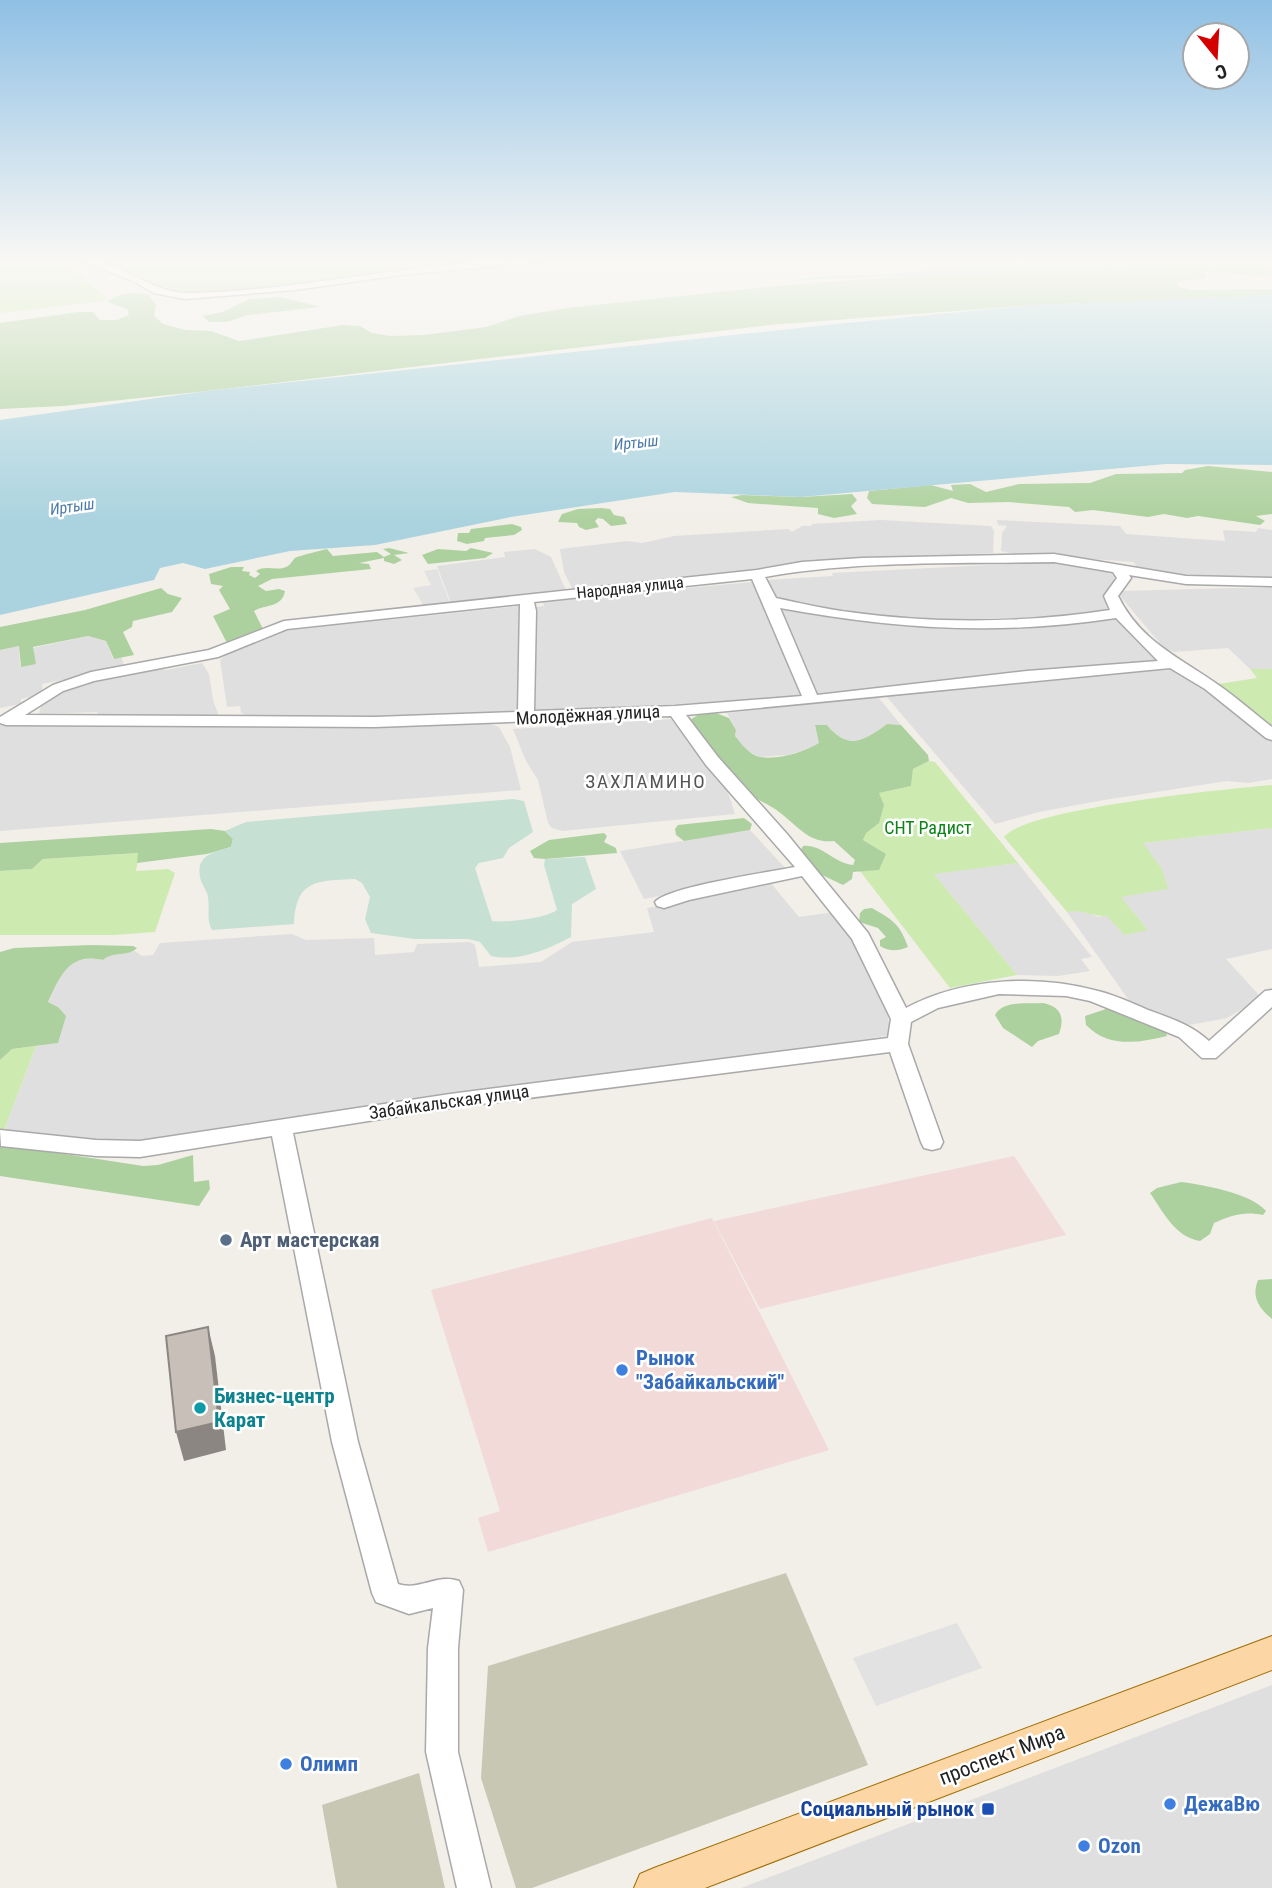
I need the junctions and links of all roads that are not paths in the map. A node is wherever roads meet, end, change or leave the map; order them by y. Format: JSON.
{"nodes":[{"id":1,"x":1119,"y":570,"type":"junction"},
{"id":2,"x":757,"y":574,"type":"junction"},
{"id":3,"x":1272,"y":582,"type":"edge"},
{"id":4,"x":526,"y":600,"type":"junction"},
{"id":5,"x":772,"y":602,"type":"junction"},
{"id":6,"x":1119,"y":613,"type":"junction"},
{"id":7,"x":1175,"y":663,"type":"junction"},
{"id":8,"x":812,"y":700,"type":"junction"},
{"id":9,"x":675,"y":711,"type":"junction"},
{"id":10,"x":527,"y":718,"type":"junction"},
{"id":11,"x":3,"y":721,"type":"edge"},
{"id":12,"x":1272,"y":735,"type":"edge"},
{"id":13,"x":807,"y":870,"type":"junction"},
{"id":14,"x":664,"y":902,"type":"dead end"},
{"id":15,"x":1272,"y":996,"type":"edge"},
{"id":16,"x":901,"y":1019,"type":"junction"},
{"id":17,"x":898,"y":1044,"type":"junction"},
{"id":18,"x":281,"y":1126,"type":"junction"},
{"id":19,"x":1,"y":1138,"type":"edge"},
{"id":20,"x":932,"y":1142,"type":"dead end"},
{"id":21,"x":1272,"y":1653,"type":"edge"},
{"id":22,"x":474,"y":1888,"type":"edge"},
{"id":23,"x":654,"y":1888,"type":"edge"}],
"edges":[{"from":1,"to":2,"type":"street","name":"Народная улица"},
{"from":1,"to":3,"type":"street","name":"Народная улица"},
{"from":1,"to":6,"type":"street"},
{"from":2,"to":4,"type":"street","name":"Народная улица"},
{"from":2,"to":5,"type":"street"},
{"from":4,"to":10,"type":"street"},
{"from":4,"to":11,"type":"street","name":"Народная улица"},
{"from":5,"to":6,"type":"street"},
{"from":5,"to":8,"type":"street"},
{"from":6,"to":7,"type":"street"},
{"from":7,"to":8,"type":"street","name":"Молодёжная улица"},
{"from":7,"to":12,"type":"street"},
{"from":8,"to":9,"type":"street","name":"Молодёжная улица"},
{"from":9,"to":10,"type":"street","name":"Молодёжная улица"},
{"from":9,"to":13,"type":"street"},
{"from":10,"to":11,"type":"street","name":"Молодёжная улица"},
{"from":13,"to":14,"type":"street"},
{"from":13,"to":16,"type":"street"},
{"from":15,"to":16,"type":"street"},
{"from":16,"to":17,"type":"street"},
{"from":17,"to":18,"type":"street","name":"Забайкальская улица"},
{"from":17,"to":20,"type":"street"},
{"from":18,"to":19,"type":"street","name":"Забайкальская улица"},
{"from":18,"to":22,"type":"street"},
{"from":21,"to":23,"type":"main road","name":"проспект Мира"}]}
